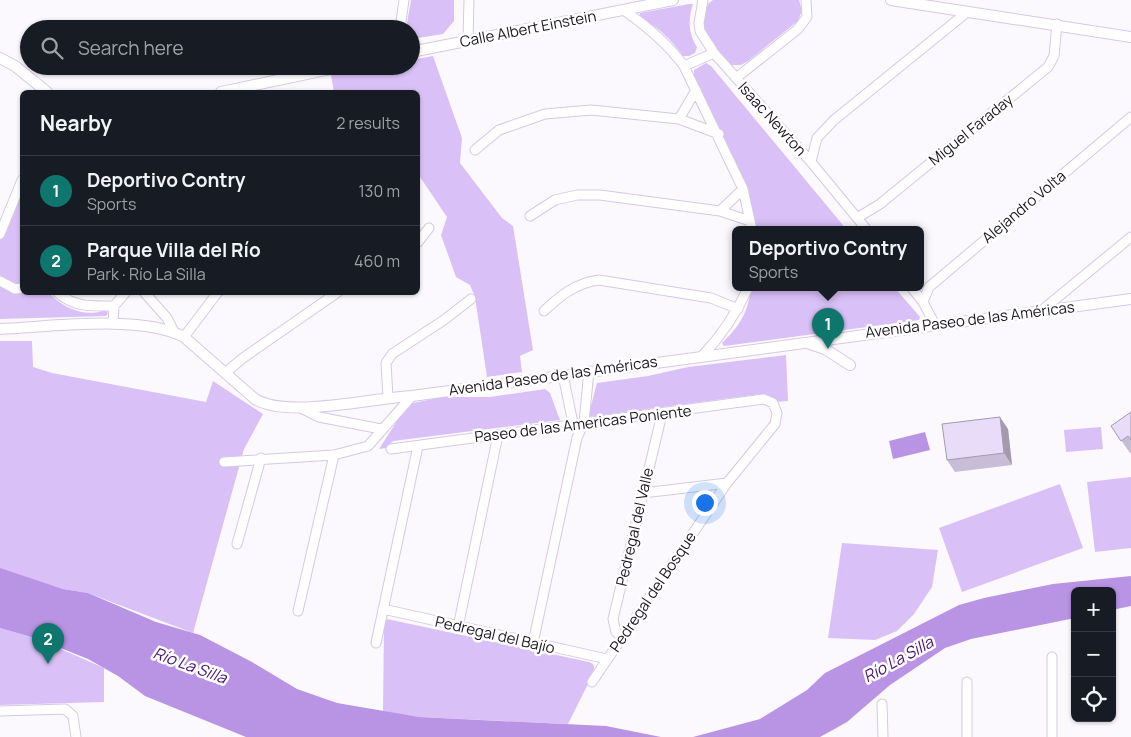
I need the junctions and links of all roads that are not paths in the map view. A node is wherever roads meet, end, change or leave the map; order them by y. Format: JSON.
{"nodes":[{"id":1,"x":404,"y":0,"type":"edge"},
{"id":2,"x":470,"y":0,"type":"edge"},
{"id":3,"x":673,"y":0,"type":"edge"},
{"id":4,"x":703,"y":0,"type":"edge"},
{"id":5,"x":806,"y":0,"type":"edge"},
{"id":6,"x":892,"y":0,"type":"edge"},
{"id":7,"x":921,"y":2,"type":"edge"},
{"id":8,"x":625,"y":11,"type":"junction"},
{"id":9,"x":966,"y":13,"type":"junction"},
{"id":10,"x":401,"y":20,"type":"edge"},
{"id":11,"x":1057,"y":24,"type":"junction"},
{"id":12,"x":1131,"y":37,"type":"edge"},
{"id":13,"x":468,"y":40,"type":"junction"},
{"id":14,"x":420,"y":50,"type":"edge"},
{"id":15,"x":714,"y":53,"type":"junction"},
{"id":16,"x":0,"y":58,"type":"edge"},
{"id":17,"x":684,"y":66,"type":"junction"},
{"id":18,"x":20,"y":70,"type":"edge"},
{"id":19,"x":26,"y":75,"type":"edge"},
{"id":20,"x":302,"y":75,"type":"edge"},
{"id":21,"x":736,"y":78,"type":"junction"},
{"id":22,"x":45,"y":90,"type":"edge"},
{"id":23,"x":231,"y":90,"type":"edge"},
{"id":24,"x":696,"y":90,"type":"junction"},
{"id":25,"x":1131,"y":118,"type":"edge"},
{"id":26,"x":679,"y":119,"type":"junction"},
{"id":27,"x":719,"y":134,"type":"junction"},
{"id":28,"x":476,"y":150,"type":"dead end"},
{"id":29,"x":810,"y":162,"type":"junction"},
{"id":30,"x":20,"y":185,"type":"edge"},
{"id":31,"x":743,"y":189,"type":"junction"},
{"id":32,"x":720,"y":211,"type":"junction"},
{"id":33,"x":530,"y":216,"type":"dead end"},
{"id":34,"x":857,"y":218,"type":"junction"},
{"id":35,"x":751,"y":226,"type":"edge"},
{"id":36,"x":864,"y":226,"type":"edge"},
{"id":37,"x":429,"y":228,"type":"dead end"},
{"id":38,"x":0,"y":234,"type":"edge"},
{"id":39,"x":1131,"y":237,"type":"edge"},
{"id":40,"x":420,"y":239,"type":"edge"},
{"id":41,"x":0,"y":281,"type":"edge"},
{"id":42,"x":20,"y":288,"type":"edge"},
{"id":43,"x":747,"y":291,"type":"edge"},
{"id":44,"x":914,"y":291,"type":"edge"},
{"id":45,"x":60,"y":295,"type":"edge"},
{"id":46,"x":123,"y":295,"type":"edge"},
{"id":47,"x":147,"y":295,"type":"edge"},
{"id":48,"x":216,"y":295,"type":"edge"},
{"id":49,"x":334,"y":295,"type":"edge"},
{"id":50,"x":470,"y":299,"type":"dead end"},
{"id":51,"x":1131,"y":299,"type":"edge"},
{"id":52,"x":923,"y":302,"type":"junction"},
{"id":53,"x":114,"y":306,"type":"junction"},
{"id":54,"x":738,"y":309,"type":"junction"},
{"id":55,"x":544,"y":311,"type":"dead end"},
{"id":56,"x":1041,"y":311,"type":"junction"},
{"id":57,"x":113,"y":324,"type":"junction"},
{"id":58,"x":935,"y":325,"type":"junction"},
{"id":59,"x":0,"y":329,"type":"edge"},
{"id":60,"x":174,"y":332,"type":"junction"},
{"id":61,"x":184,"y":337,"type":"junction"},
{"id":62,"x":804,"y":343,"type":"junction"},
{"id":63,"x":703,"y":355,"type":"junction"},
{"id":64,"x":850,"y":365,"type":"dead end"},
{"id":65,"x":588,"y":371,"type":"junction"},
{"id":66,"x":225,"y":373,"type":"junction"},
{"id":67,"x":563,"y":375,"type":"junction"},
{"id":68,"x":412,"y":396,"type":"junction"},
{"id":69,"x":388,"y":397,"type":"junction"},
{"id":70,"x":773,"y":403,"type":"joint"},
{"id":71,"x":301,"y":408,"type":"junction"},
{"id":72,"x":662,"y":414,"type":"junction"},
{"id":73,"x":584,"y":422,"type":"junction"},
{"id":74,"x":572,"y":424,"type":"junction"},
{"id":75,"x":381,"y":429,"type":"junction"},
{"id":76,"x":498,"y":435,"type":"junction"},
{"id":77,"x":577,"y":438,"type":"junction"},
{"id":78,"x":418,"y":446,"type":"junction"},
{"id":79,"x":391,"y":449,"type":"dead end"},
{"id":80,"x":334,"y":455,"type":"junction"},
{"id":81,"x":261,"y":458,"type":"junction"},
{"id":82,"x":224,"y":462,"type":"dead end"},
{"id":83,"x":727,"y":483,"type":"junction"},
{"id":84,"x":644,"y":493,"type":"junction"},
{"id":85,"x":237,"y":544,"type":"dead end"},
{"id":86,"x":383,"y":609,"type":"junction"},
{"id":87,"x":298,"y":611,"type":"dead end"},
{"id":88,"x":458,"y":626,"type":"junction"},
{"id":89,"x":623,"y":637,"type":"junction"},
{"id":90,"x":376,"y":643,"type":"dead end"},
{"id":91,"x":532,"y":643,"type":"junction"},
{"id":92,"x":1052,"y":657,"type":"dead end"},
{"id":93,"x":607,"y":659,"type":"junction"},
{"id":94,"x":592,"y":682,"type":"dead end"},
{"id":95,"x":967,"y":682,"type":"dead end"},
{"id":96,"x":882,"y":704,"type":"dead end"},
{"id":97,"x":0,"y":711,"type":"edge"},
{"id":98,"x":76,"y":737,"type":"edge"},
{"id":99,"x":883,"y":737,"type":"edge"},
{"id":100,"x":967,"y":737,"type":"edge"},
{"id":101,"x":1052,"y":737,"type":"edge"}],
"edges":[{"from":1,"to":10,"type":"street"},
{"from":2,"to":13,"type":"street"},
{"from":3,"to":8,"type":"street","name":"Calle Albert Einstein"},
{"from":4,"to":15,"type":"street","name":"Isaac Newton"},
{"from":5,"to":21,"type":"street"},
{"from":6,"to":7,"type":"street"},
{"from":7,"to":9,"type":"street"},
{"from":8,"to":13,"type":"street","name":"Calle Albert Einstein"},
{"from":8,"to":17,"type":"street"},
{"from":9,"to":11,"type":"street"},
{"from":9,"to":29,"type":"street"},
{"from":11,"to":12,"type":"street"},
{"from":11,"to":34,"type":"street","name":"Miguel Faraday"},
{"from":13,"to":14,"type":"street","name":"Calle Albert Einstein"},
{"from":15,"to":17,"type":"street"},
{"from":15,"to":21,"type":"street","name":"Isaac Newton"},
{"from":16,"to":18,"type":"street"},
{"from":17,"to":24,"type":"street"},
{"from":19,"to":22,"type":"street"},
{"from":20,"to":23,"type":"street"},
{"from":21,"to":29,"type":"street","name":"Isaac Newton"},
{"from":24,"to":26,"type":"street"},
{"from":24,"to":27,"type":"street"},
{"from":25,"to":52,"type":"street","name":"Alejandro Volta"},
{"from":26,"to":27,"type":"street"},
{"from":26,"to":28,"type":"street"},
{"from":27,"to":31,"type":"street"},
{"from":29,"to":34,"type":"street","name":"Isaac Newton"},
{"from":30,"to":38,"type":"street"},
{"from":31,"to":32,"type":"street"},
{"from":31,"to":35,"type":"street"},
{"from":32,"to":33,"type":"street"},
{"from":32,"to":35,"type":"street"},
{"from":34,"to":36,"type":"street","name":"Isaac Newton"},
{"from":37,"to":40,"type":"street"},
{"from":39,"to":56,"type":"street"},
{"from":41,"to":42,"type":"street"},
{"from":43,"to":54,"type":"street"},
{"from":44,"to":52,"type":"street"},
{"from":45,"to":53,"type":"street"},
{"from":46,"to":53,"type":"street"},
{"from":47,"to":60,"type":"street"},
{"from":48,"to":61,"type":"street"},
{"from":49,"to":66,"type":"street"},
{"from":50,"to":69,"type":"street"},
{"from":51,"to":56,"type":"street","name":"Avenida Paseo de las Américas"},
{"from":52,"to":58,"type":"street"},
{"from":53,"to":57,"type":"street"},
{"from":54,"to":55,"type":"street"},
{"from":54,"to":63,"type":"street"},
{"from":56,"to":58,"type":"street","name":"Avenida Paseo de las Américas"},
{"from":57,"to":59,"type":"street","name":"Avenida Paseo de las Américas"},
{"from":57,"to":60,"type":"street","name":"Avenida Paseo de las Américas"},
{"from":58,"to":62,"type":"street","name":"Avenida Paseo de las Américas"},
{"from":60,"to":61,"type":"street","name":"Avenida Paseo de las Américas"},
{"from":61,"to":66,"type":"street","name":"Avenida Paseo de las Américas"},
{"from":62,"to":63,"type":"street","name":"Avenida Paseo de las Américas"},
{"from":62,"to":64,"type":"street"},
{"from":63,"to":65,"type":"street","name":"Avenida Paseo de las Américas"},
{"from":65,"to":67,"type":"street","name":"Avenida Paseo de las Américas"},
{"from":65,"to":73,"type":"street"},
{"from":66,"to":71,"type":"street","name":"Avenida Paseo de las Américas"},
{"from":67,"to":68,"type":"street","name":"Avenida Paseo de las Américas"},
{"from":67,"to":74,"type":"street"},
{"from":68,"to":69,"type":"street","name":"Avenida Paseo de las Américas"},
{"from":68,"to":75,"type":"street"},
{"from":69,"to":71,"type":"street","name":"Avenida Paseo de las Américas"},
{"from":70,"to":72,"type":"street","name":"Paseo de las Americas Poniente"},
{"from":70,"to":83,"type":"street","name":"Pedregal del Bosque"},
{"from":71,"to":75,"type":"street"},
{"from":72,"to":73,"type":"street","name":"Paseo de las Americas Poniente"},
{"from":72,"to":84,"type":"street","name":"Pedregal del Valle"},
{"from":73,"to":74,"type":"street","name":"Paseo de las Americas Poniente"},
{"from":73,"to":77,"type":"street"},
{"from":74,"to":76,"type":"street","name":"Paseo de las Americas Poniente"},
{"from":74,"to":77,"type":"street"},
{"from":75,"to":80,"type":"street"},
{"from":76,"to":78,"type":"street","name":"Paseo de las Americas Poniente"},
{"from":76,"to":88,"type":"street"},
{"from":77,"to":91,"type":"street"},
{"from":78,"to":79,"type":"street","name":"Paseo de las Americas Poniente"},
{"from":78,"to":86,"type":"street"},
{"from":80,"to":81,"type":"street"},
{"from":80,"to":87,"type":"street"},
{"from":81,"to":82,"type":"street"},
{"from":81,"to":85,"type":"street"},
{"from":83,"to":84,"type":"street"},
{"from":83,"to":89,"type":"street","name":"Pedregal del Bosque"},
{"from":84,"to":89,"type":"street","name":"Pedregal del Valle"},
{"from":86,"to":88,"type":"street","name":"Pedregal del Bajío"},
{"from":86,"to":90,"type":"street"},
{"from":88,"to":91,"type":"street","name":"Pedregal del Bajío"},
{"from":89,"to":93,"type":"street","name":"Pedregal del Bosque"},
{"from":91,"to":93,"type":"street","name":"Pedregal del Bajío"},
{"from":92,"to":101,"type":"street"},
{"from":93,"to":94,"type":"street","name":"Pedregal del Bosque"},
{"from":95,"to":100,"type":"street"},
{"from":96,"to":99,"type":"street"},
{"from":97,"to":98,"type":"street"}]}
